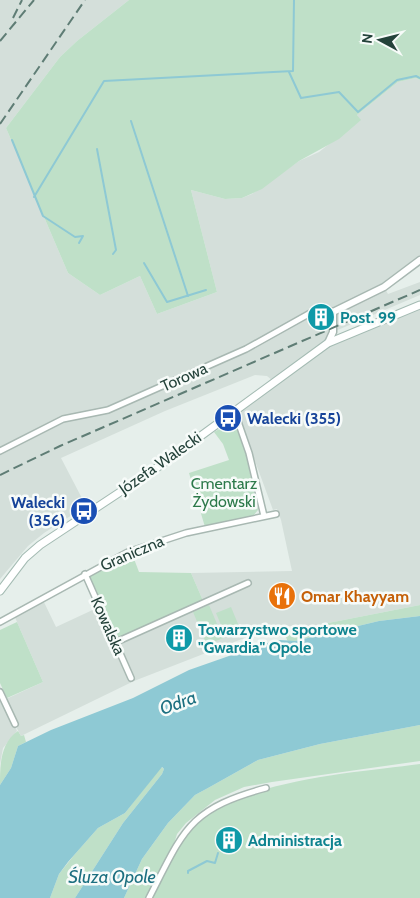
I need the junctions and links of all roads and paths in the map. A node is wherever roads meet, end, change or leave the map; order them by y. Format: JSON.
{"nodes":[{"id":1,"x":420,"y":260,"type":"edge"},
{"id":2,"x":420,"y":305,"type":"edge"},
{"id":3,"x":334,"y":312,"type":"junction"},
{"id":4,"x":328,"y":343,"type":"junction"},
{"id":5,"x":234,"y":410,"type":"junction"},
{"id":6,"x":0,"y":451,"type":"edge"},
{"id":7,"x":276,"y":514,"type":"dead end"},
{"id":8,"x":264,"y":516,"type":"junction"},
{"id":9,"x":84,"y":574,"type":"junction"},
{"id":10,"x":248,"y":583,"type":"dead end"},
{"id":11,"x":0,"y":591,"type":"edge"},
{"id":12,"x":0,"y":622,"type":"edge"},
{"id":13,"x":114,"y":643,"type":"junction"},
{"id":14,"x":131,"y":678,"type":"dead end"},
{"id":15,"x":0,"y":692,"type":"edge"},
{"id":16,"x":15,"y":724,"type":"dead end"},
{"id":17,"x":266,"y":788,"type":"dead end"},
{"id":18,"x":149,"y":898,"type":"edge"}],
"edges":[{"from":1,"to":3,"type":"street"},
{"from":2,"to":4,"type":"main road","name":"Józefa Walecki"},
{"from":3,"to":4,"type":"street"},
{"from":3,"to":6,"type":"street","name":"Torowa"},
{"from":4,"to":5,"type":"main road","name":"Józefa Walecki"},
{"from":5,"to":8,"type":"street"},
{"from":5,"to":11,"type":"main road","name":"Józefa Walecki"},
{"from":7,"to":8,"type":"street","name":"Graniczna"},
{"from":8,"to":9,"type":"street","name":"Graniczna"},
{"from":9,"to":12,"type":"street","name":"Graniczna"},
{"from":9,"to":13,"type":"street","name":"Kowalska"},
{"from":10,"to":13,"type":"street"},
{"from":13,"to":14,"type":"street","name":"Kowalska"},
{"from":15,"to":16,"type":"street"},
{"from":17,"to":18,"type":"street"}]}
